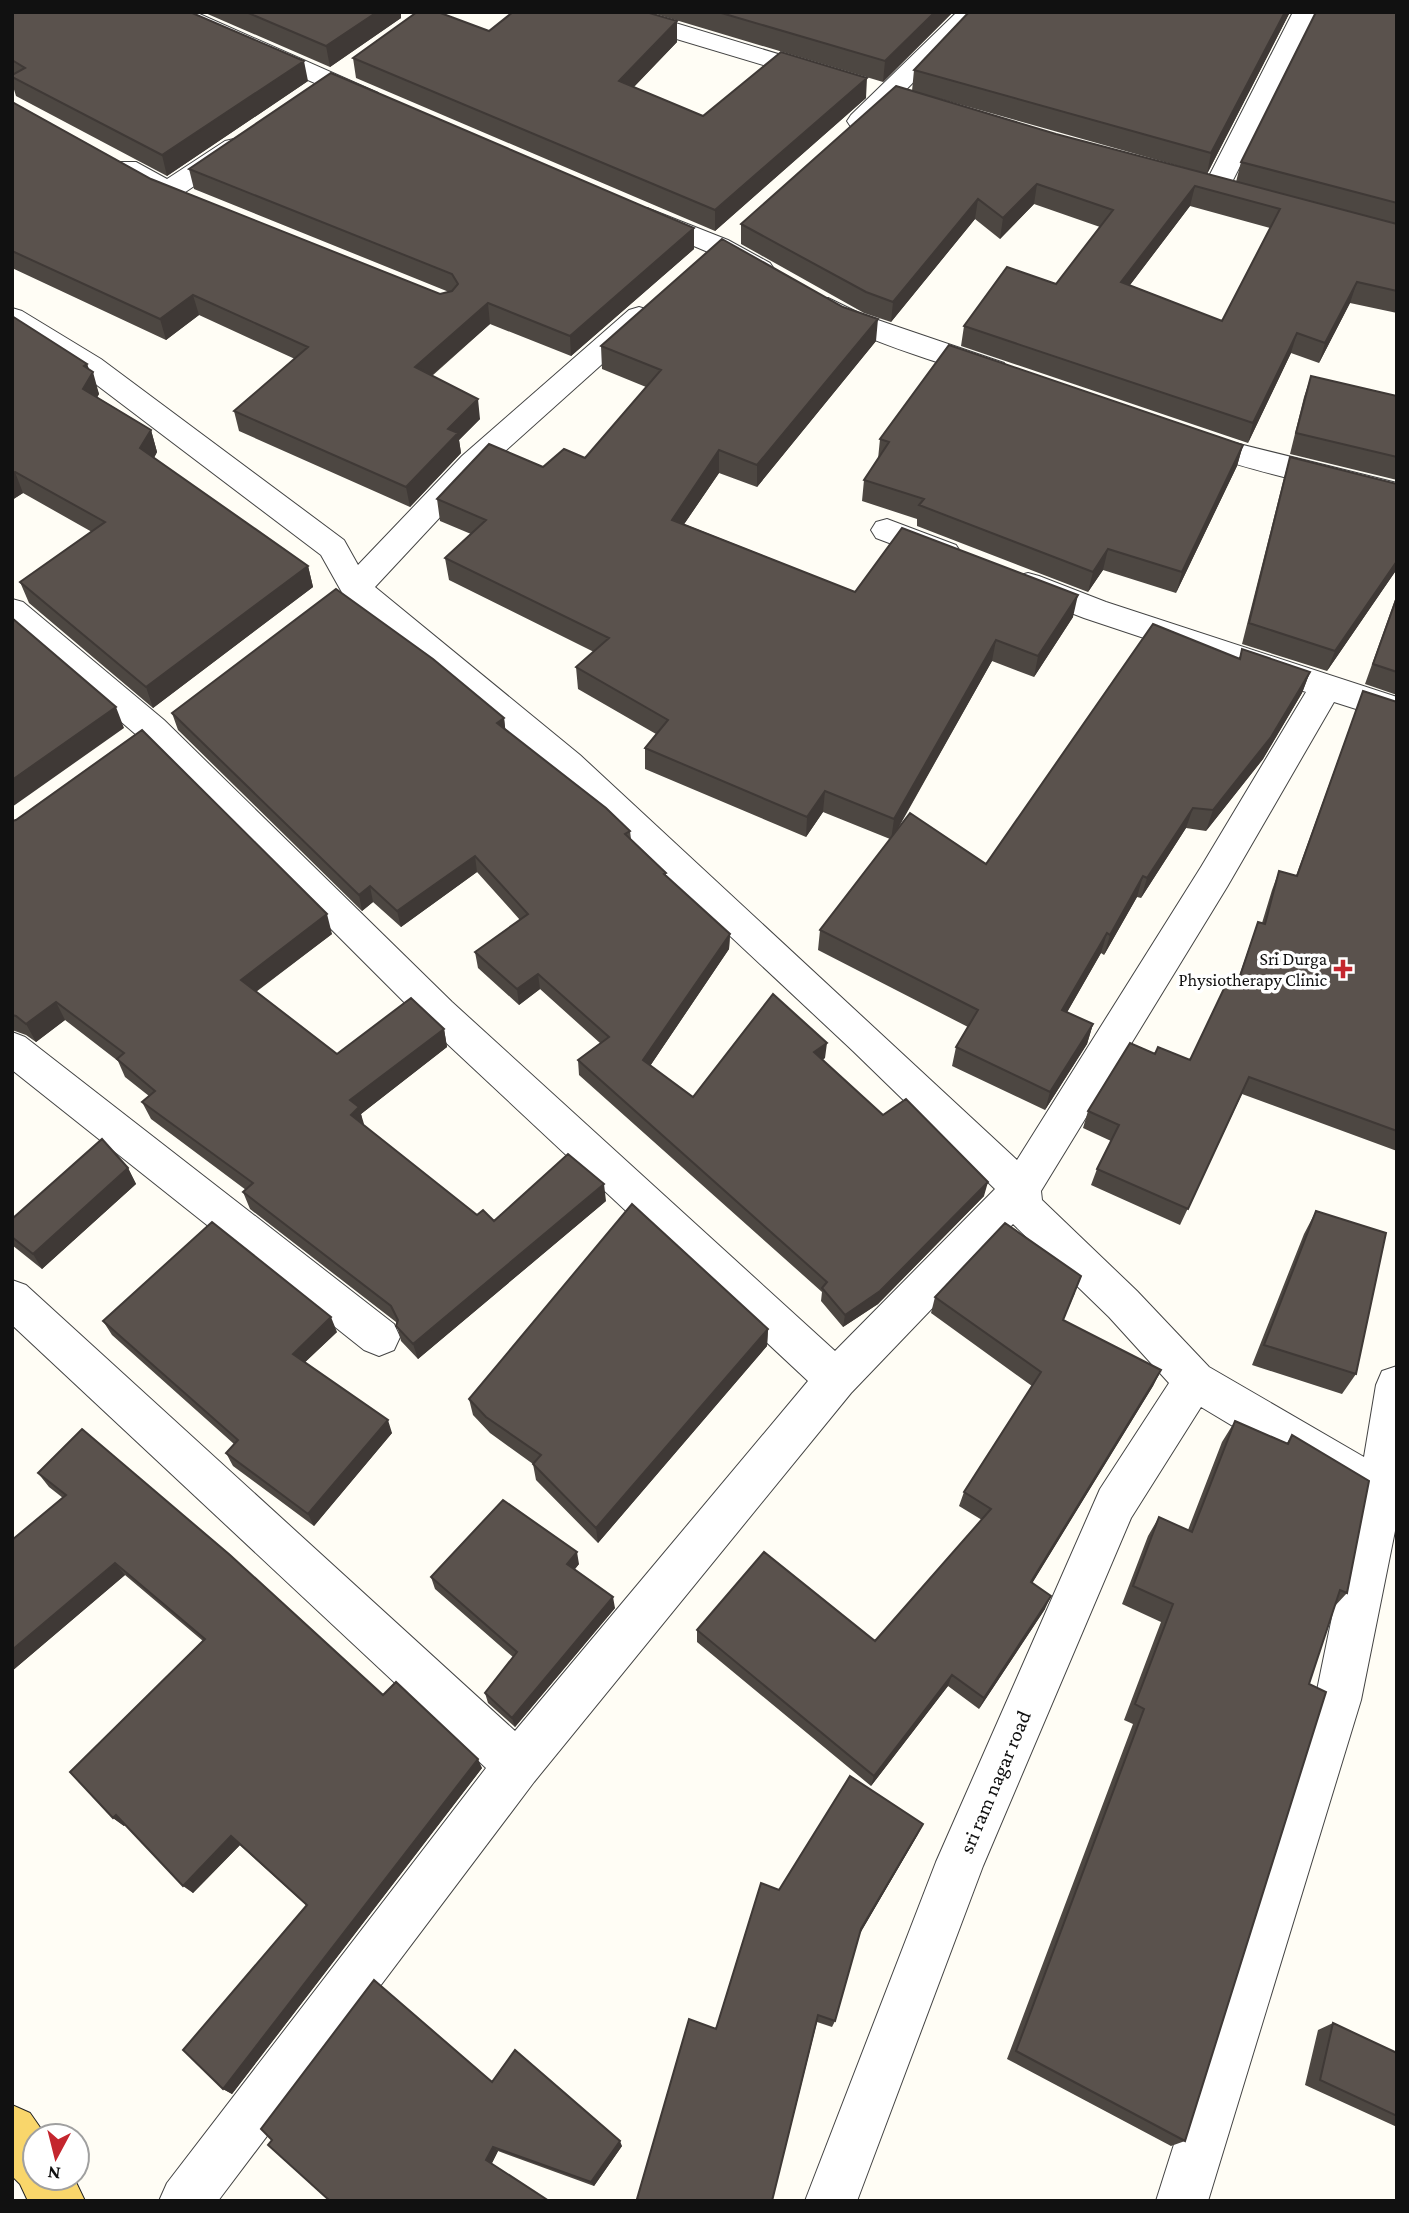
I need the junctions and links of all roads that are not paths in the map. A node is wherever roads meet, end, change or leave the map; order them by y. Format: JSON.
{"nodes":[{"id":1,"x":174,"y":12,"type":"edge"},
{"id":2,"x":612,"y":12,"type":"edge"},
{"id":3,"x":971,"y":12,"type":"edge"},
{"id":4,"x":1306,"y":12,"type":"edge"},
{"id":5,"x":662,"y":19,"type":"edge"},
{"id":6,"x":342,"y":74,"type":"junction"},
{"id":7,"x":880,"y":92,"type":"junction"},
{"id":8,"x":308,"y":97,"type":"edge"},
{"id":9,"x":393,"y":108,"type":"edge"},
{"id":10,"x":250,"y":136,"type":"edge"},
{"id":11,"x":839,"y":139,"type":"edge"},
{"id":12,"x":108,"y":158,"type":"edge"},
{"id":13,"x":1190,"y":181,"type":"edge"},
{"id":14,"x":1216,"y":188,"type":"junction"},
{"id":15,"x":1242,"y":195,"type":"edge"},
{"id":16,"x":618,"y":204,"type":"edge"},
{"id":17,"x":657,"y":300,"type":"edge"},
{"id":18,"x":12,"y":317,"type":"edge"},
{"id":19,"x":1024,"y":381,"type":"edge"},
{"id":20,"x":1170,"y":432,"type":"edge"},
{"id":21,"x":1397,"y":494,"type":"edge"},
{"id":22,"x":887,"y":530,"type":"dead end"},
{"id":23,"x":344,"y":587,"type":"junction"},
{"id":24,"x":12,"y":610,"type":"edge"},
{"id":25,"x":1327,"y":685,"type":"junction"},
{"id":26,"x":1397,"y":710,"type":"edge"},
{"id":27,"x":12,"y":1048,"type":"edge"},
{"id":28,"x":1021,"y":1189,"type":"junction"},
{"id":29,"x":12,"y":1298,"type":"edge"},
{"id":30,"x":379,"y":1337,"type":"dead end"},
{"id":31,"x":836,"y":1379,"type":"junction"},
{"id":32,"x":1194,"y":1381,"type":"junction"},
{"id":33,"x":1397,"y":1385,"type":"edge"},
{"id":34,"x":1388,"y":1495,"type":"edge"},
{"id":35,"x":517,"y":1765,"type":"junction"},
{"id":36,"x":185,"y":2201,"type":"edge"},
{"id":37,"x":831,"y":2201,"type":"edge"},
{"id":38,"x":1182,"y":2201,"type":"edge"}],
"edges":[{"from":1,"to":6,"type":"street"},
{"from":2,"to":5,"type":"street"},
{"from":3,"to":7,"type":"street"},
{"from":4,"to":14,"type":"street"},
{"from":5,"to":7,"type":"street"},
{"from":6,"to":8,"type":"street"},
{"from":6,"to":9,"type":"street"},
{"from":7,"to":11,"type":"street"},
{"from":10,"to":12,"type":"street"},
{"from":13,"to":14,"type":"street"},
{"from":14,"to":15,"type":"street"},
{"from":16,"to":19,"type":"street"},
{"from":17,"to":23,"type":"street"},
{"from":18,"to":23,"type":"street"},
{"from":20,"to":21,"type":"street"},
{"from":22,"to":25,"type":"street"},
{"from":23,"to":28,"type":"street"},
{"from":24,"to":31,"type":"street"},
{"from":25,"to":26,"type":"street"},
{"from":25,"to":28,"type":"street"},
{"from":27,"to":30,"type":"street"},
{"from":28,"to":31,"type":"street"},
{"from":28,"to":32,"type":"street"},
{"from":29,"to":35,"type":"street"},
{"from":31,"to":35,"type":"street"},
{"from":32,"to":34,"type":"street"},
{"from":32,"to":37,"type":"street","name":"sri ram nagar road"},
{"from":33,"to":34,"type":"street"},
{"from":34,"to":38,"type":"street"},
{"from":35,"to":36,"type":"street"}]}
